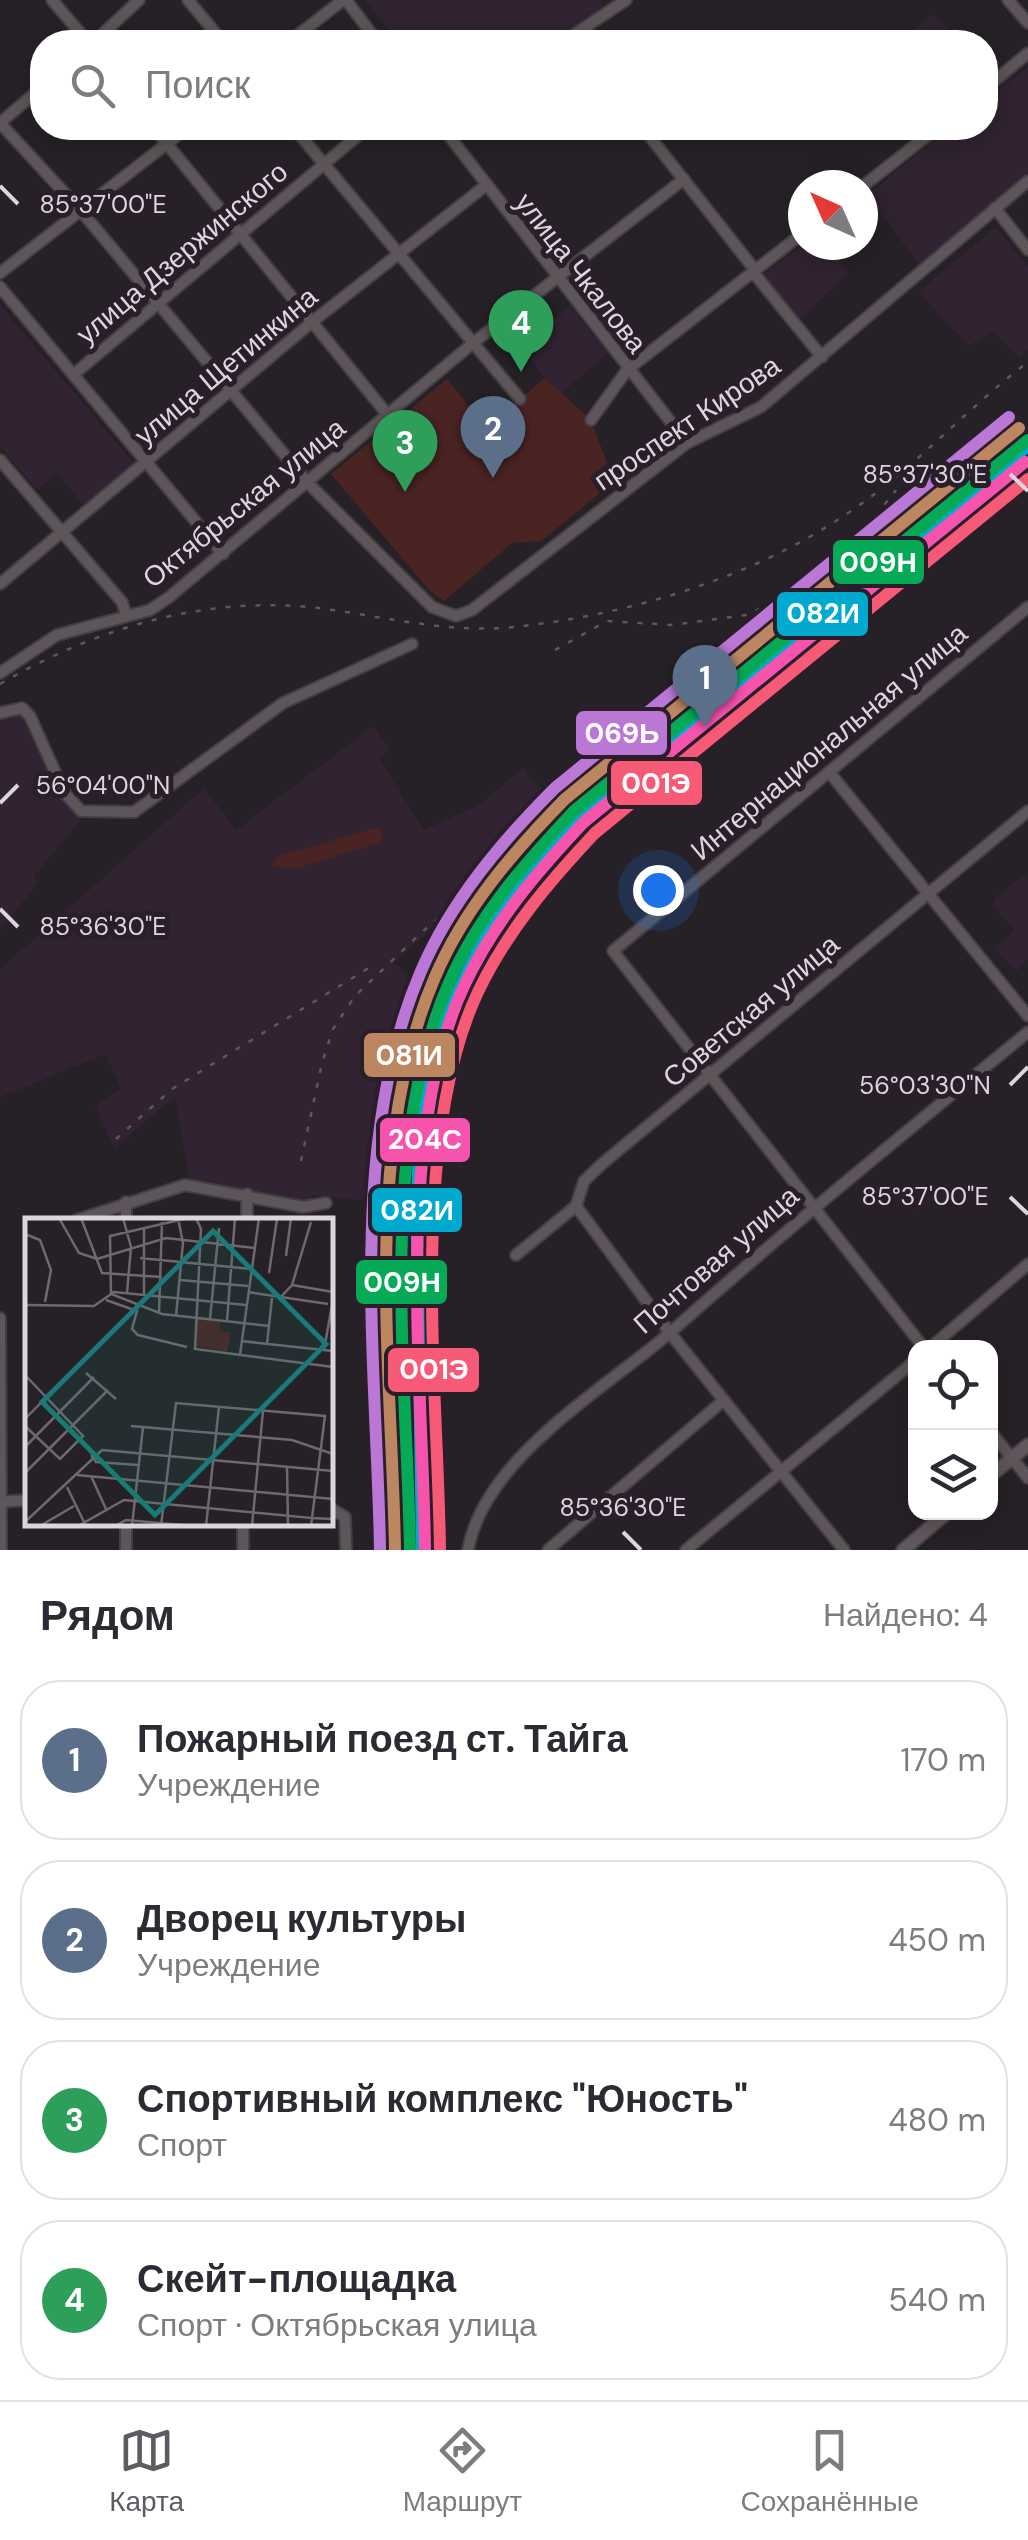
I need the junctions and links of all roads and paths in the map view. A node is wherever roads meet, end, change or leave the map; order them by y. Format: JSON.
{"nodes":[{"id":1,"x":52,"y":0,"type":"edge"},
{"id":2,"x":139,"y":0,"type":"edge"},
{"id":3,"x":188,"y":0,"type":"edge"},
{"id":4,"x":345,"y":0,"type":"edge"},
{"id":5,"x":609,"y":0,"type":"edge"},
{"id":6,"x":626,"y":0,"type":"edge"},
{"id":7,"x":1008,"y":0,"type":"edge"},
{"id":8,"x":610,"y":14,"type":"junction"},
{"id":9,"x":1028,"y":24,"type":"edge"},
{"id":10,"x":80,"y":30,"type":"edge"},
{"id":11,"x":105,"y":30,"type":"edge"},
{"id":12,"x":212,"y":30,"type":"edge"},
{"id":13,"x":306,"y":30,"type":"edge"},
{"id":14,"x":369,"y":30,"type":"edge"},
{"id":15,"x":587,"y":30,"type":"edge"},
{"id":16,"x":1028,"y":53,"type":"edge"},
{"id":17,"x":998,"y":78,"type":"edge"},
{"id":18,"x":30,"y":97,"type":"edge"},
{"id":19,"x":0,"y":123,"type":"edge"},
{"id":20,"x":164,"y":140,"type":"edge"},
{"id":21,"x":172,"y":140,"type":"edge"},
{"id":22,"x":305,"y":140,"type":"edge"},
{"id":23,"x":352,"y":140,"type":"edge"},
{"id":24,"x":452,"y":140,"type":"edge"},
{"id":25,"x":653,"y":140,"type":"edge"},
{"id":26,"x":922,"y":140,"type":"edge"},
{"id":27,"x":167,"y":144,"type":"junction"},
{"id":28,"x":324,"y":162,"type":"junction"},
{"id":29,"x":878,"y":174,"type":"edge"},
{"id":30,"x":684,"y":179,"type":"junction"},
{"id":31,"x":1028,"y":181,"type":"edge"},
{"id":32,"x":485,"y":186,"type":"junction"},
{"id":33,"x":995,"y":208,"type":"junction"},
{"id":34,"x":82,"y":212,"type":"junction"},
{"id":35,"x":241,"y":230,"type":"junction"},
{"id":36,"x":788,"y":245,"type":"edge"},
{"id":37,"x":1028,"y":250,"type":"edge"},
{"id":38,"x":399,"y":252,"type":"junction"},
{"id":39,"x":754,"y":271,"type":"junction"},
{"id":40,"x":0,"y":273,"type":"edge"},
{"id":41,"x":558,"y":280,"type":"junction"},
{"id":42,"x":0,"y":287,"type":"edge"},
{"id":43,"x":157,"y":301,"type":"junction"},
{"id":44,"x":312,"y":322,"type":"junction"},
{"id":45,"x":473,"y":343,"type":"junction"},
{"id":46,"x":822,"y":357,"type":"junction"},
{"id":47,"x":628,"y":370,"type":"junction"},
{"id":48,"x":72,"y":375,"type":"junction"},
{"id":49,"x":229,"y":391,"type":"junction"},
{"id":50,"x":520,"y":399,"type":"dead end"},
{"id":51,"x":388,"y":414,"type":"junction"},
{"id":52,"x":592,"y":420,"type":"dead end"},
{"id":53,"x":687,"y":443,"type":"junction"},
{"id":54,"x":0,"y":460,"type":"edge"},
{"id":55,"x":144,"y":464,"type":"junction"},
{"id":56,"x":308,"y":484,"type":"junction"},
{"id":57,"x":62,"y":533,"type":"junction"},
{"id":58,"x":224,"y":554,"type":"junction"},
{"id":59,"x":0,"y":584,"type":"edge"},
{"id":60,"x":1028,"y":607,"type":"edge"},
{"id":61,"x":126,"y":616,"type":"junction"},
{"id":62,"x":412,"y":644,"type":"dead end"},
{"id":63,"x":0,"y":673,"type":"edge"},
{"id":64,"x":0,"y":713,"type":"edge"},
{"id":65,"x":829,"y":772,"type":"junction"},
{"id":66,"x":1028,"y":811,"type":"edge"},
{"id":67,"x":928,"y":892,"type":"junction"},
{"id":68,"x":1028,"y":1016,"type":"edge"},
{"id":69,"x":1028,"y":1032,"type":"edge"},
{"id":70,"x":712,"y":1074,"type":"junction"},
{"id":71,"x":248,"y":1194,"type":"junction"},
{"id":72,"x":126,"y":1202,"type":"junction"},
{"id":73,"x":326,"y":1204,"type":"dead end"},
{"id":74,"x":576,"y":1206,"type":"junction"},
{"id":75,"x":813,"y":1206,"type":"junction"},
{"id":76,"x":82,"y":1218,"type":"edge"},
{"id":77,"x":126,"y":1218,"type":"edge"},
{"id":78,"x":247,"y":1218,"type":"edge"},
{"id":79,"x":516,"y":1255,"type":"dead end"},
{"id":80,"x":1028,"y":1264,"type":"edge"},
{"id":81,"x":0,"y":1318,"type":"edge"},
{"id":82,"x":670,"y":1333,"type":"junction"},
{"id":83,"x":921,"y":1340,"type":"edge"},
{"id":84,"x":937,"y":1340,"type":"edge"},
{"id":85,"x":908,"y":1367,"type":"edge"},
{"id":86,"x":724,"y":1400,"type":"junction"},
{"id":87,"x":998,"y":1441,"type":"edge"},
{"id":88,"x":1028,"y":1445,"type":"edge"},
{"id":89,"x":1012,"y":1458,"type":"junction"},
{"id":90,"x":998,"y":1469,"type":"edge"},
{"id":91,"x":783,"y":1471,"type":"junction"},
{"id":92,"x":1028,"y":1478,"type":"edge"},
{"id":93,"x":25,"y":1500,"type":"edge"},
{"id":94,"x":0,"y":1502,"type":"edge"},
{"id":95,"x":334,"y":1510,"type":"edge"},
{"id":96,"x":939,"y":1520,"type":"edge"},
{"id":97,"x":242,"y":1525,"type":"edge"},
{"id":98,"x":1,"y":1550,"type":"edge"},
{"id":99,"x":244,"y":1550,"type":"edge"},
{"id":100,"x":346,"y":1550,"type":"edge"},
{"id":101,"x":468,"y":1550,"type":"edge"},
{"id":102,"x":548,"y":1550,"type":"edge"},
{"id":103,"x":686,"y":1550,"type":"edge"},
{"id":104,"x":844,"y":1550,"type":"edge"},
{"id":105,"x":903,"y":1550,"type":"edge"}],
"edges":[{"from":1,"to":10,"type":"street"},
{"from":2,"to":11,"type":"street"},
{"from":3,"to":12,"type":"street"},
{"from":4,"to":13,"type":"street"},
{"from":4,"to":14,"type":"street"},
{"from":5,"to":8,"type":"street"},
{"from":6,"to":8,"type":"street"},
{"from":7,"to":9,"type":"street"},
{"from":8,"to":15,"type":"street"},
{"from":16,"to":17,"type":"street"},
{"from":18,"to":19,"type":"street"},
{"from":19,"to":34,"type":"street"},
{"from":20,"to":27,"type":"street"},
{"from":21,"to":27,"type":"street"},
{"from":22,"to":28,"type":"street"},
{"from":23,"to":28,"type":"street","name":"улица Дзержинского"},
{"from":24,"to":32,"type":"street","name":"улица Чкалова"},
{"from":25,"to":30,"type":"street"},
{"from":26,"to":29,"type":"street"},
{"from":27,"to":34,"type":"street"},
{"from":27,"to":35,"type":"street"},
{"from":28,"to":35,"type":"street","name":"улица Дзержинского"},
{"from":28,"to":38,"type":"street"},
{"from":30,"to":39,"type":"street"},
{"from":30,"to":41,"type":"street","name":"Октябрьская улица"},
{"from":31,"to":33,"type":"street","name":"проспект Кирова"},
{"from":32,"to":38,"type":"street","name":"улица Щетинкина"},
{"from":32,"to":41,"type":"street","name":"улица Чкалова"},
{"from":33,"to":37,"type":"street"},
{"from":33,"to":46,"type":"street","name":"проспект Кирова"},
{"from":34,"to":40,"type":"street"},
{"from":34,"to":43,"type":"street"},
{"from":35,"to":43,"type":"street","name":"улица Дзержинского"},
{"from":35,"to":44,"type":"street"},
{"from":36,"to":39,"type":"street"},
{"from":38,"to":44,"type":"street","name":"улица Щетинкина"},
{"from":38,"to":45,"type":"street"},
{"from":39,"to":46,"type":"street"},
{"from":39,"to":47,"type":"street"},
{"from":41,"to":45,"type":"street","name":"Октябрьская улица"},
{"from":41,"to":47,"type":"street","name":"улица Чкалова"},
{"from":42,"to":48,"type":"street"},
{"from":43,"to":48,"type":"street","name":"улица Дзержинского"},
{"from":43,"to":49,"type":"street"},
{"from":44,"to":49,"type":"street","name":"улица Щетинкина"},
{"from":44,"to":51,"type":"street"},
{"from":45,"to":50,"type":"street"},
{"from":45,"to":51,"type":"street","name":"Октябрьская улица"},
{"from":46,"to":53,"type":"street","name":"проспект Кирова"},
{"from":47,"to":52,"type":"street"},
{"from":47,"to":53,"type":"street","name":"улица Чкалова"},
{"from":48,"to":55,"type":"street"},
{"from":49,"to":55,"type":"street","name":"улица Щетинкина"},
{"from":49,"to":56,"type":"street"},
{"from":51,"to":56,"type":"street","name":"Октябрьская улица"},
{"from":53,"to":56,"type":"street","name":"проспект Кирова"},
{"from":54,"to":57,"type":"street"},
{"from":55,"to":57,"type":"street","name":"улица Щетинкина"},
{"from":55,"to":58,"type":"street"},
{"from":56,"to":58,"type":"street","name":"Октябрьская улица"},
{"from":57,"to":59,"type":"street","name":"улица Щетинкина"},
{"from":57,"to":61,"type":"street"},
{"from":58,"to":61,"type":"street","name":"Октябрьская улица"},
{"from":60,"to":65,"type":"street","name":"Интернациональная улица"},
{"from":61,"to":63,"type":"street","name":"Октябрьская улица"},
{"from":62,"to":64,"type":"street"},
{"from":65,"to":67,"type":"street"},
{"from":65,"to":70,"type":"street","name":"Интернациональная улица"},
{"from":66,"to":67,"type":"street","name":"Советская улица"},
{"from":67,"to":68,"type":"street"},
{"from":67,"to":70,"type":"street","name":"Советская улица"},
{"from":69,"to":75,"type":"street","name":"Почтовая улица"},
{"from":70,"to":74,"type":"street","name":"Советская улица"},
{"from":70,"to":75,"type":"street"},
{"from":71,"to":72,"type":"street"},
{"from":71,"to":73,"type":"street"},
{"from":71,"to":78,"type":"street"},
{"from":72,"to":76,"type":"street"},
{"from":72,"to":77,"type":"street"},
{"from":74,"to":79,"type":"street","name":"Советская улица"},
{"from":74,"to":82,"type":"street"},
{"from":75,"to":82,"type":"street","name":"Почтовая улица"},
{"from":75,"to":83,"type":"street"},
{"from":80,"to":84,"type":"street"},
{"from":81,"to":94,"type":"street"},
{"from":82,"to":86,"type":"street"},
{"from":82,"to":101,"type":"street","name":"Почтовая улица"},
{"from":85,"to":91,"type":"street"},
{"from":86,"to":91,"type":"street"},
{"from":86,"to":102,"type":"street"},
{"from":87,"to":89,"type":"street"},
{"from":88,"to":89,"type":"main road"},
{"from":89,"to":90,"type":"main road"},
{"from":89,"to":92,"type":"street"},
{"from":91,"to":103,"type":"street"},
{"from":91,"to":104,"type":"street"},
{"from":93,"to":94,"type":"street"},
{"from":94,"to":98,"type":"street"},
{"from":95,"to":100,"type":"street"},
{"from":96,"to":105,"type":"main road"},
{"from":97,"to":99,"type":"street"}]}
